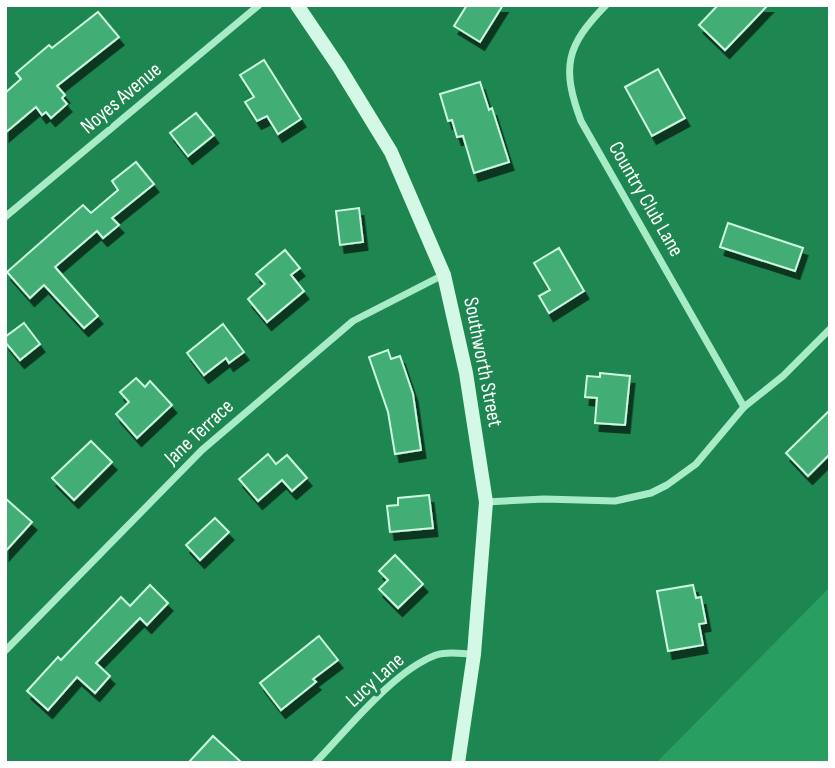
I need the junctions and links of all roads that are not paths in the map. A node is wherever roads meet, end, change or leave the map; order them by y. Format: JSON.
{"nodes":[{"id":1,"x":259,"y":5,"type":"edge"},
{"id":2,"x":297,"y":5,"type":"edge"},
{"id":3,"x":606,"y":5,"type":"edge"},
{"id":4,"x":5,"y":217,"type":"edge"},
{"id":5,"x":444,"y":275,"type":"junction"},
{"id":6,"x":830,"y":329,"type":"edge"},
{"id":7,"x":744,"y":407,"type":"junction"},
{"id":8,"x":486,"y":502,"type":"junction"},
{"id":9,"x":5,"y":651,"type":"edge"},
{"id":10,"x":474,"y":654,"type":"junction"},
{"id":11,"x":315,"y":763,"type":"edge"},
{"id":12,"x":458,"y":763,"type":"edge"}],
"edges":[{"from":1,"to":4,"type":"street","name":"Noyes Avenue"},
{"from":2,"to":5,"type":"street","name":"Southworth Street"},
{"from":3,"to":7,"type":"street","name":"Country Club Lane"},
{"from":5,"to":8,"type":"street","name":"Southworth Street"},
{"from":5,"to":9,"type":"street","name":"Jane Terrace"},
{"from":6,"to":7,"type":"street"},
{"from":7,"to":8,"type":"street"},
{"from":8,"to":10,"type":"street","name":"Southworth Street"},
{"from":10,"to":11,"type":"street","name":"Lucy Lane"},
{"from":10,"to":12,"type":"street","name":"Southworth Street"}]}
